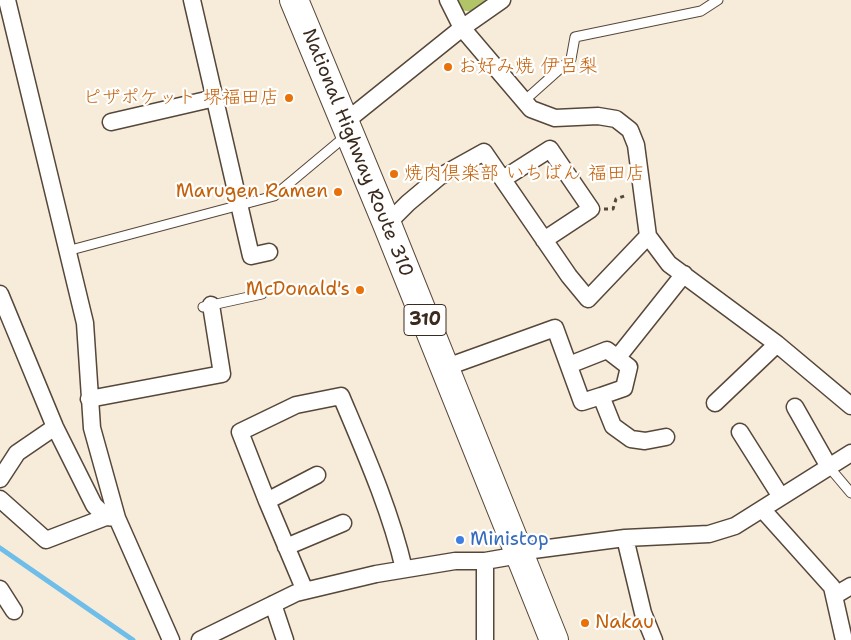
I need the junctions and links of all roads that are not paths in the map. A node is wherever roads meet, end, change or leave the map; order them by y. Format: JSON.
{"nodes":[{"id":1,"x":7,"y":0,"type":"edge"},
{"id":2,"x":192,"y":0,"type":"edge"},
{"id":3,"x":294,"y":0,"type":"edge"},
{"id":4,"x":448,"y":0,"type":"edge"},
{"id":5,"x":502,"y":0,"type":"edge"},
{"id":6,"x":718,"y":0,"type":"edge"},
{"id":7,"x":462,"y":28,"type":"junction"},
{"id":8,"x":215,"y":98,"type":"junction"},
{"id":9,"x":524,"y":100,"type":"junction"},
{"id":10,"x":111,"y":122,"type":"dead end"},
{"id":11,"x":347,"y":128,"type":"junction"},
{"id":12,"x":503,"y":179,"type":"junction"},
{"id":13,"x":241,"y":206,"type":"junction"},
{"id":14,"x":387,"y":224,"type":"junction"},
{"id":15,"x":648,"y":236,"type":"junction"},
{"id":16,"x":544,"y":240,"type":"junction"},
{"id":17,"x":67,"y":251,"type":"junction"},
{"id":18,"x":269,"y":252,"type":"dead end"},
{"id":19,"x":684,"y":274,"type":"junction"},
{"id":20,"x":0,"y":294,"type":"edge"},
{"id":21,"x":262,"y":294,"type":"dead end"},
{"id":22,"x":207,"y":306,"type":"joint"},
{"id":23,"x":777,"y":344,"type":"junction"},
{"id":24,"x":618,"y":357,"type":"junction"},
{"id":25,"x":569,"y":365,"type":"junction"},
{"id":26,"x":444,"y":368,"type":"junction"},
{"id":27,"x":601,"y":396,"type":"junction"},
{"id":28,"x":89,"y":399,"type":"junction"},
{"id":29,"x":716,"y":403,"type":"dead end"},
{"id":30,"x":851,"y":406,"type":"edge"},
{"id":31,"x":795,"y":408,"type":"dead end"},
{"id":32,"x":55,"y":427,"type":"junction"},
{"id":33,"x":740,"y":432,"type":"dead end"},
{"id":34,"x":666,"y":437,"type":"dead end"},
{"id":35,"x":851,"y":454,"type":"edge"},
{"id":36,"x":829,"y":467,"type":"junction"},
{"id":37,"x":317,"y":475,"type":"dead end"},
{"id":38,"x":0,"y":479,"type":"edge"},
{"id":39,"x":851,"y":493,"type":"edge"},
{"id":40,"x":781,"y":497,"type":"junction"},
{"id":41,"x":0,"y":499,"type":"edge"},
{"id":42,"x":267,"y":501,"type":"junction"},
{"id":43,"x":762,"y":509,"type":"junction"},
{"id":44,"x":112,"y":517,"type":"junction"},
{"id":45,"x":343,"y":523,"type":"dead end"},
{"id":46,"x":625,"y":538,"type":"junction"},
{"id":47,"x":286,"y":547,"type":"junction"},
{"id":48,"x":518,"y":552,"type":"junction"},
{"id":49,"x":485,"y":561,"type":"junction"},
{"id":50,"x":404,"y":569,"type":"junction"},
{"id":51,"x":851,"y":586,"type":"edge"},
{"id":52,"x":0,"y":589,"type":"edge"},
{"id":53,"x":304,"y":591,"type":"junction"},
{"id":54,"x":834,"y":596,"type":"junction"},
{"id":55,"x":274,"y":604,"type":"junction"},
{"id":56,"x":14,"y":611,"type":"dead end"},
{"id":57,"x":171,"y":640,"type":"edge"},
{"id":58,"x":200,"y":640,"type":"edge"},
{"id":59,"x":285,"y":640,"type":"edge"},
{"id":60,"x":485,"y":640,"type":"edge"},
{"id":61,"x":554,"y":640,"type":"edge"},
{"id":62,"x":654,"y":640,"type":"edge"},
{"id":63,"x":844,"y":640,"type":"edge"}],
"edges":[{"from":1,"to":17,"type":"street"},
{"from":2,"to":8,"type":"street"},
{"from":3,"to":11,"type":"highway","name":"National Highway Route 310","number":"310"},
{"from":4,"to":7,"type":"street"},
{"from":5,"to":7,"type":"street"},
{"from":6,"to":9,"type":"lane"},
{"from":7,"to":9,"type":"street"},
{"from":7,"to":11,"type":"street"},
{"from":8,"to":10,"type":"street"},
{"from":8,"to":13,"type":"street"},
{"from":9,"to":15,"type":"street"},
{"from":11,"to":13,"type":"lane"},
{"from":11,"to":14,"type":"highway","name":"National Highway Route 310","number":"310"},
{"from":12,"to":14,"type":"street"},
{"from":12,"to":16,"type":"street"},
{"from":12,"to":16,"type":"street"},
{"from":13,"to":17,"type":"lane"},
{"from":13,"to":18,"type":"street"},
{"from":14,"to":26,"type":"highway","name":"National Highway Route 310","number":"310"},
{"from":15,"to":16,"type":"street"},
{"from":15,"to":19,"type":"street"},
{"from":17,"to":28,"type":"street"},
{"from":19,"to":23,"type":"street"},
{"from":19,"to":24,"type":"street"},
{"from":20,"to":32,"type":"street"},
{"from":21,"to":22,"type":"lane"},
{"from":22,"to":28,"type":"street"},
{"from":23,"to":29,"type":"street"},
{"from":23,"to":30,"type":"street"},
{"from":24,"to":25,"type":"street"},
{"from":24,"to":27,"type":"street"},
{"from":25,"to":26,"type":"street"},
{"from":25,"to":27,"type":"street"},
{"from":26,"to":48,"type":"highway","name":"National Highway Route 310","number":"310"},
{"from":27,"to":34,"type":"street"},
{"from":28,"to":44,"type":"street"},
{"from":31,"to":36,"type":"street"},
{"from":32,"to":38,"type":"street"},
{"from":32,"to":44,"type":"street"},
{"from":33,"to":40,"type":"street"},
{"from":35,"to":36,"type":"street"},
{"from":36,"to":39,"type":"lane"},
{"from":36,"to":40,"type":"street"},
{"from":37,"to":42,"type":"street"},
{"from":40,"to":43,"type":"street"},
{"from":41,"to":44,"type":"street"},
{"from":42,"to":47,"type":"street"},
{"from":42,"to":50,"type":"street"},
{"from":43,"to":46,"type":"street"},
{"from":43,"to":54,"type":"street"},
{"from":44,"to":57,"type":"street"},
{"from":45,"to":47,"type":"street"},
{"from":46,"to":48,"type":"street"},
{"from":46,"to":62,"type":"street"},
{"from":47,"to":53,"type":"street"},
{"from":48,"to":49,"type":"street"},
{"from":48,"to":61,"type":"highway","name":"National Highway Route 310","number":"310"},
{"from":49,"to":50,"type":"street"},
{"from":49,"to":60,"type":"street"},
{"from":50,"to":53,"type":"street"},
{"from":51,"to":54,"type":"street"},
{"from":52,"to":56,"type":"street"},
{"from":53,"to":55,"type":"street"},
{"from":54,"to":63,"type":"street"},
{"from":55,"to":58,"type":"street"},
{"from":55,"to":59,"type":"street"}]}
